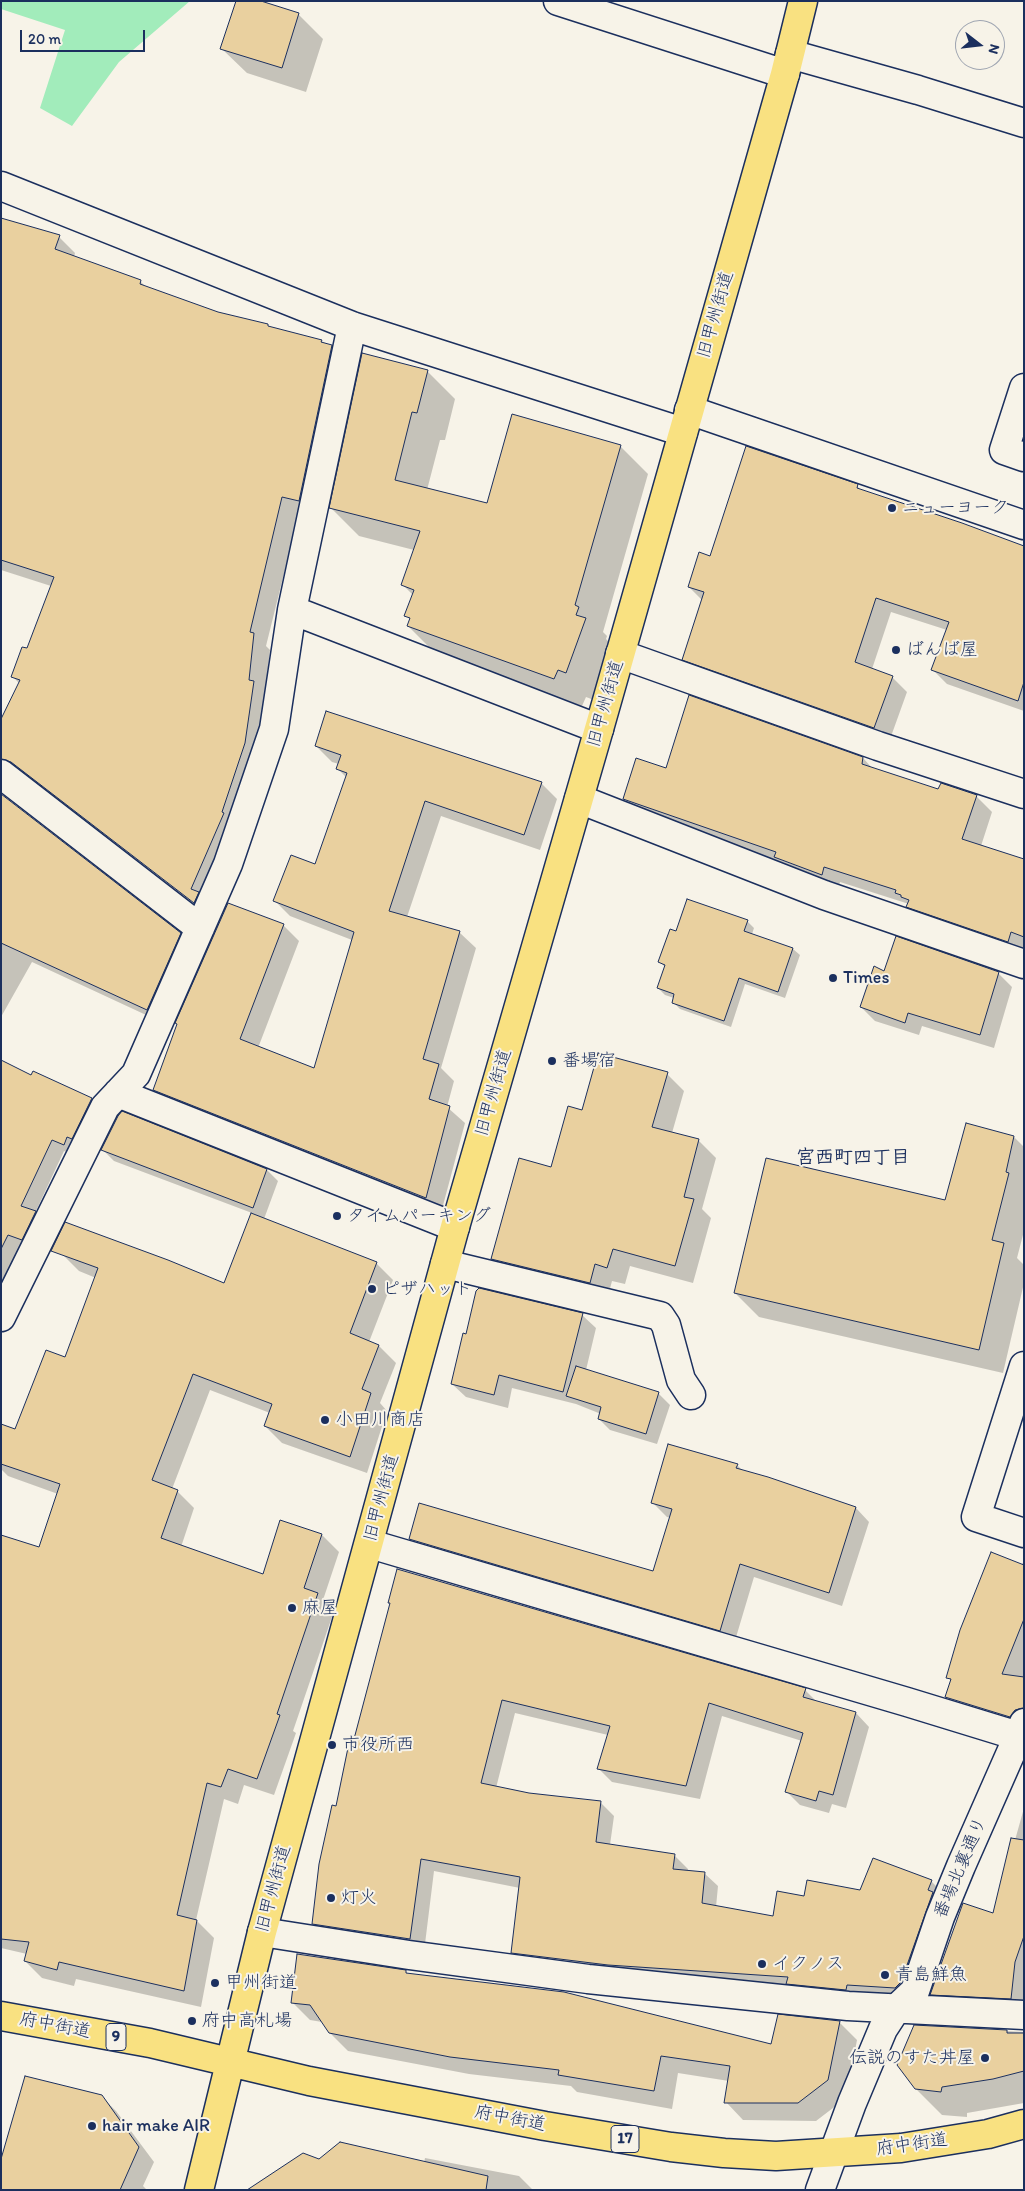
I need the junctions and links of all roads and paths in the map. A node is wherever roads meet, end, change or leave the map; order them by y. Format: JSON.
{"nodes":[{"id":1,"x":558,"y":1,"type":"edge"},
{"id":2,"x":803,"y":1,"type":"edge"},
{"id":3,"x":787,"y":64,"type":"junction"},
{"id":4,"x":1024,"y":123,"type":"edge"},
{"id":5,"x":1,"y":186,"type":"edge"},
{"id":6,"x":352,"y":326,"type":"junction"},
{"id":7,"x":1024,"y":388,"type":"edge"},
{"id":8,"x":686,"y":421,"type":"junction"},
{"id":9,"x":1024,"y":457,"type":"edge"},
{"id":10,"x":1024,"y":525,"type":"edge"},
{"id":11,"x":292,"y":610,"type":"junction"},
{"id":12,"x":620,"y":654,"type":"junction"},
{"id":13,"x":599,"y":729,"type":"junction"},
{"id":14,"x":1,"y":774,"type":"edge"},
{"id":15,"x":1024,"y":794,"type":"edge"},
{"id":16,"x":579,"y":799,"type":"junction"},
{"id":17,"x":200,"y":928,"type":"junction"},
{"id":18,"x":1024,"y":964,"type":"edge"},
{"id":19,"x":118,"y":1093,"type":"junction"},
{"id":20,"x":455,"y":1227,"type":"junction"},
{"id":21,"x":445,"y":1264,"type":"junction"},
{"id":22,"x":1,"y":1318,"type":"edge"},
{"id":23,"x":1024,"y":1366,"type":"edge"},
{"id":24,"x":691,"y":1395,"type":"dead end"},
{"id":25,"x":1024,"y":1533,"type":"edge"},
{"id":26,"x":370,"y":1544,"type":"junction"},
{"id":27,"x":1021,"y":1730,"type":"edge"},
{"id":28,"x":262,"y":1932,"type":"junction"},
{"id":29,"x":896,"y":2009,"type":"junction"},
{"id":30,"x":1024,"y":2015,"type":"edge"},
{"id":31,"x":1,"y":2016,"type":"edge"},
{"id":32,"x":230,"y":2062,"type":"junction"},
{"id":33,"x":1024,"y":2124,"type":"edge"},
{"id":34,"x":834,"y":2154,"type":"junction"},
{"id":35,"x":199,"y":2190,"type":"edge"},
{"id":36,"x":820,"y":2190,"type":"edge"}],
"edges":[{"from":1,"to":3,"type":"street"},
{"from":2,"to":3,"type":"main road","name":"旧甲州街道"},
{"from":3,"to":4,"type":"street"},
{"from":3,"to":8,"type":"main road","name":"旧甲州街道"},
{"from":5,"to":6,"type":"street"},
{"from":6,"to":8,"type":"street"},
{"from":6,"to":11,"type":"street"},
{"from":7,"to":9,"type":"street"},
{"from":8,"to":10,"type":"street"},
{"from":8,"to":12,"type":"main road","name":"旧甲州街道"},
{"from":11,"to":13,"type":"street"},
{"from":11,"to":17,"type":"street"},
{"from":12,"to":13,"type":"main road","name":"旧甲州街道"},
{"from":12,"to":15,"type":"street"},
{"from":13,"to":16,"type":"main road","name":"旧甲州街道"},
{"from":14,"to":17,"type":"street"},
{"from":16,"to":18,"type":"street"},
{"from":16,"to":20,"type":"main road","name":"旧甲州街道"},
{"from":17,"to":19,"type":"street"},
{"from":19,"to":20,"type":"street"},
{"from":19,"to":22,"type":"street"},
{"from":20,"to":21,"type":"main road","name":"旧甲州街道"},
{"from":21,"to":24,"type":"street"},
{"from":21,"to":26,"type":"main road","name":"旧甲州街道"},
{"from":23,"to":25,"type":"street"},
{"from":26,"to":27,"type":"street"},
{"from":26,"to":28,"type":"main road","name":"旧甲州街道"},
{"from":27,"to":29,"type":"street","name":"番場北裏通り"},
{"from":28,"to":29,"type":"street"},
{"from":28,"to":32,"type":"main road","name":"旧甲州街道"},
{"from":29,"to":30,"type":"street"},
{"from":29,"to":34,"type":"street","name":"番場北裏通り"},
{"from":31,"to":32,"type":"main road","name":"府中街道","number":"9"},
{"from":32,"to":34,"type":"main road","name":"府中街道","number":"17"},
{"from":32,"to":35,"type":"main road","name":"旧甲州街道"},
{"from":33,"to":34,"type":"main road","name":"府中街道","number":"17"},
{"from":34,"to":36,"type":"street","name":"番場北裏通り"}]}
